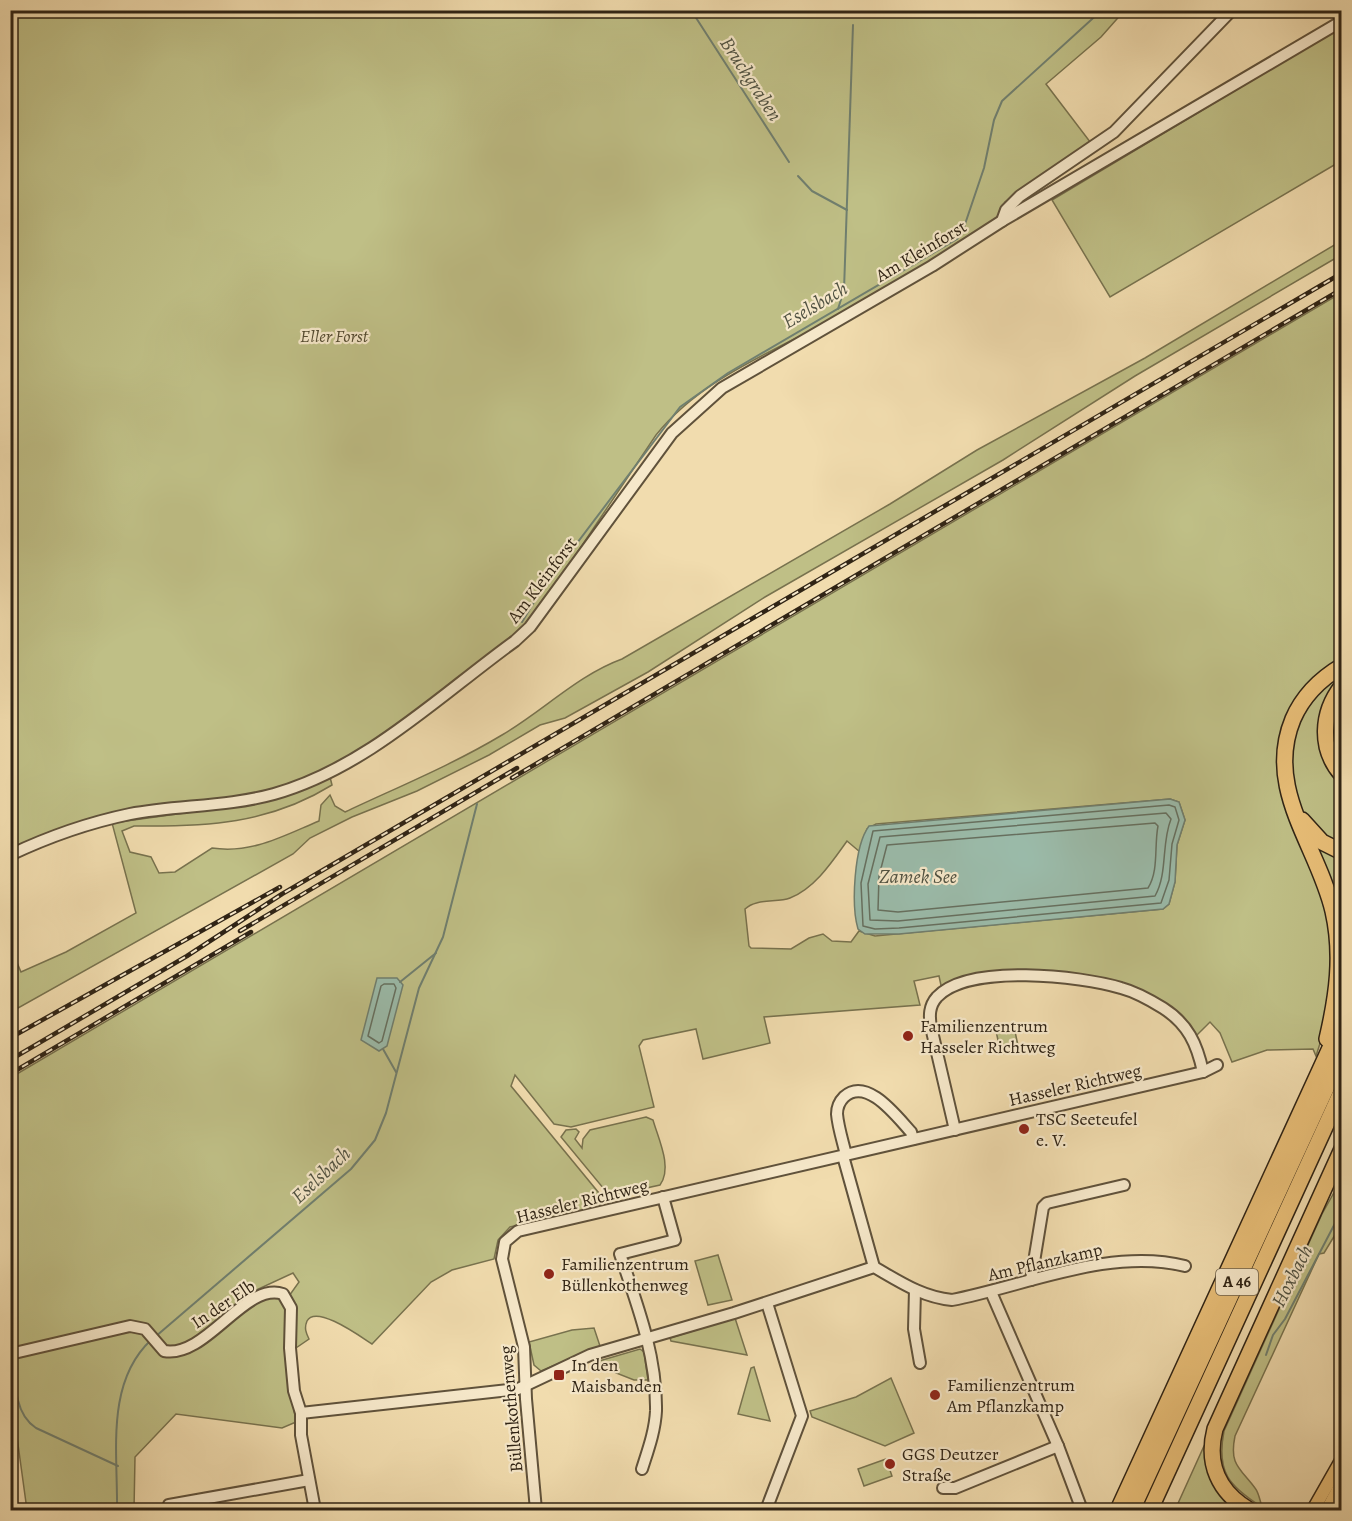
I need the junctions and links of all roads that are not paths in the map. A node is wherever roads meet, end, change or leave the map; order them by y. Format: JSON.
{"nodes":[{"id":1,"x":1232,"y":10,"type":"edge"},
{"id":2,"x":1341,"y":21,"type":"edge"},
{"id":3,"x":1035,"y":186,"type":"junction"},
{"id":4,"x":1041,"y":199,"type":"junction"},
{"id":5,"x":1002,"y":221,"type":"junction"},
{"id":6,"x":1341,"y":666,"type":"edge"},
{"id":7,"x":1341,"y":686,"type":"edge"},
{"id":8,"x":1341,"y":775,"type":"edge"},
{"id":9,"x":1294,"y":810,"type":"junction"},
{"id":10,"x":1341,"y":852,"type":"edge"},
{"id":11,"x":10,"y":855,"type":"edge"},
{"id":12,"x":1341,"y":1022,"type":"edge"},
{"id":13,"x":1341,"y":1054,"type":"edge"},
{"id":14,"x":1217,"y":1065,"type":"dead end"},
{"id":15,"x":1319,"y":1071,"type":"junction"},
{"id":16,"x":1203,"y":1072,"type":"junction"},
{"id":17,"x":1341,"y":1090,"type":"edge"},
{"id":18,"x":955,"y":1130,"type":"junction"},
{"id":19,"x":913,"y":1139,"type":"junction"},
{"id":20,"x":1341,"y":1149,"type":"edge"},
{"id":21,"x":845,"y":1155,"type":"junction"},
{"id":22,"x":1341,"y":1171,"type":"edge"},
{"id":23,"x":1124,"y":1185,"type":"dead end"},
{"id":24,"x":663,"y":1197,"type":"junction"},
{"id":25,"x":1311,"y":1215,"type":"junction"},
{"id":26,"x":510,"y":1237,"type":"joint"},
{"id":27,"x":1185,"y":1266,"type":"dead end"},
{"id":28,"x":874,"y":1267,"type":"junction"},
{"id":29,"x":1031,"y":1280,"type":"junction"},
{"id":30,"x":915,"y":1290,"type":"junction"},
{"id":31,"x":991,"y":1292,"type":"junction"},
{"id":32,"x":767,"y":1303,"type":"junction"},
{"id":33,"x":648,"y":1340,"type":"junction"},
{"id":34,"x":13,"y":1353,"type":"edge"},
{"id":35,"x":920,"y":1363,"type":"dead end"},
{"id":36,"x":526,"y":1387,"type":"junction"},
{"id":37,"x":301,"y":1413,"type":"junction"},
{"id":38,"x":1058,"y":1446,"type":"junction"},
{"id":39,"x":1341,"y":1459,"type":"edge"},
{"id":40,"x":642,"y":1469,"type":"dead end"},
{"id":41,"x":309,"y":1480,"type":"junction"},
{"id":42,"x":1341,"y":1482,"type":"edge"},
{"id":43,"x":943,"y":1488,"type":"dead end"},
{"id":44,"x":169,"y":1510,"type":"edge"},
{"id":45,"x":315,"y":1510,"type":"edge"},
{"id":46,"x":537,"y":1510,"type":"edge"},
{"id":47,"x":766,"y":1510,"type":"edge"},
{"id":48,"x":1082,"y":1510,"type":"edge"},
{"id":49,"x":1118,"y":1510,"type":"edge"},
{"id":50,"x":1132,"y":1510,"type":"edge"},
{"id":51,"x":1150,"y":1510,"type":"edge"},
{"id":52,"x":1250,"y":1510,"type":"edge"},
{"id":53,"x":1313,"y":1510,"type":"edge"},
{"id":54,"x":1328,"y":1510,"type":"edge"}],
"edges":[{"from":1,"to":3,"type":"street","name":"Am Kleinforst"},
{"from":2,"to":4,"type":"street","name":"Am Kleinforst"},
{"from":3,"to":4,"type":"street"},
{"from":3,"to":5,"type":"street","name":"Am Kleinforst"},
{"from":4,"to":5,"type":"street","name":"Am Kleinforst"},
{"from":5,"to":11,"type":"street","name":"Am Kleinforst"},
{"from":6,"to":9,"type":"highway"},
{"from":7,"to":8,"type":"highway"},
{"from":9,"to":10,"type":"highway"},
{"from":9,"to":15,"type":"highway"},
{"from":12,"to":15,"type":"highway"},
{"from":13,"to":50,"type":"highway","number":"A 46"},
{"from":14,"to":16,"type":"street","name":"Hasseler Richtweg"},
{"from":15,"to":49,"type":"highway"},
{"from":16,"to":18,"type":"street","name":"Hasseler Richtweg"},
{"from":16,"to":18,"type":"street"},
{"from":17,"to":51,"type":"highway","number":"A 46"},
{"from":18,"to":19,"type":"street","name":"Hasseler Richtweg"},
{"from":19,"to":21,"type":"street","name":"Hasseler Richtweg"},
{"from":19,"to":21,"type":"street"},
{"from":20,"to":25,"type":"highway"},
{"from":21,"to":24,"type":"street","name":"Hasseler Richtweg"},
{"from":21,"to":28,"type":"street"},
{"from":22,"to":25,"type":"highway"},
{"from":23,"to":29,"type":"street"},
{"from":24,"to":26,"type":"street","name":"Hasseler Richtweg"},
{"from":24,"to":33,"type":"street","name":"Hasseler Richtweg"},
{"from":25,"to":52,"type":"highway"},
{"from":26,"to":36,"type":"street","name":"Büllenkothenweg"},
{"from":27,"to":29,"type":"street","name":"Am Pflanzkamp"},
{"from":28,"to":30,"type":"street","name":"Am Pflanzkamp"},
{"from":28,"to":32,"type":"street"},
{"from":29,"to":31,"type":"street","name":"Am Pflanzkamp"},
{"from":30,"to":31,"type":"street","name":"Am Pflanzkamp"},
{"from":30,"to":35,"type":"street"},
{"from":31,"to":38,"type":"street"},
{"from":32,"to":33,"type":"street"},
{"from":32,"to":47,"type":"street"},
{"from":33,"to":36,"type":"street"},
{"from":33,"to":40,"type":"street"},
{"from":34,"to":37,"type":"street","name":"In der Elb"},
{"from":36,"to":37,"type":"street"},
{"from":36,"to":46,"type":"street","name":"Büllenkothenweg"},
{"from":37,"to":41,"type":"street","name":"In der Elb"},
{"from":38,"to":43,"type":"street"},
{"from":38,"to":48,"type":"street"},
{"from":39,"to":53,"type":"main road"},
{"from":41,"to":44,"type":"street"},
{"from":41,"to":45,"type":"street","name":"In der Elb"},
{"from":42,"to":54,"type":"main road"}]}
